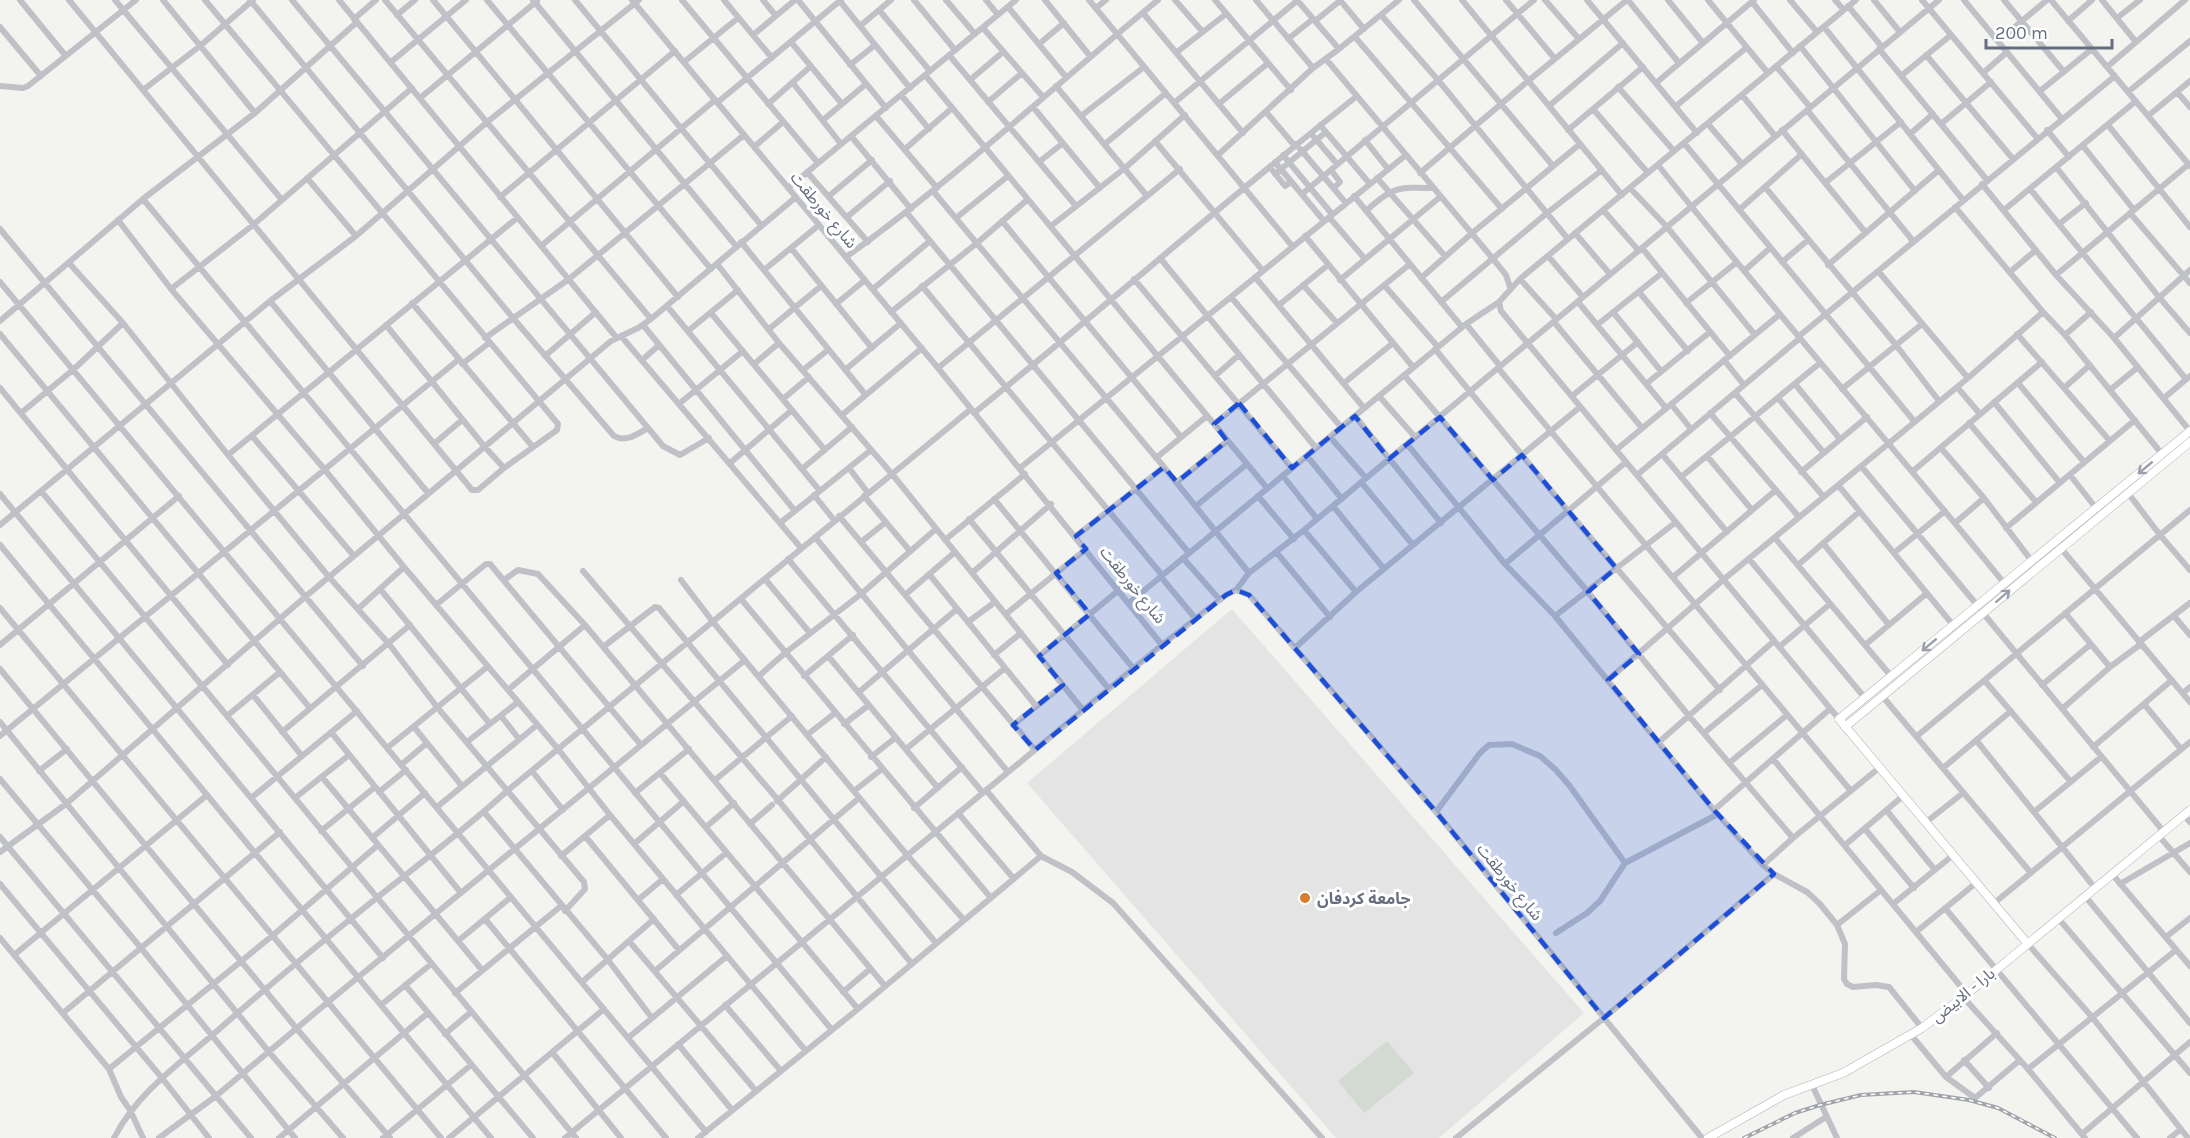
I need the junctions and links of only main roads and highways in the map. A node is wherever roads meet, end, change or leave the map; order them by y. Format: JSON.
{"nodes":[{"id":1,"x":2190,"y":431,"type":"edge"},
{"id":2,"x":2190,"y":442,"type":"edge"},
{"id":3,"x":1845,"y":727,"type":"junction"},
{"id":4,"x":2187,"y":812,"type":"edge"},
{"id":5,"x":2027,"y":943,"type":"junction"},
{"id":6,"x":1708,"y":1138,"type":"edge"}],
"edges":[{"from":1,"to":3,"type":"main road","one_way":true},
{"from":3,"to":2,"type":"main road","one_way":true},
{"from":3,"to":5,"type":"main road"},
{"from":4,"to":5,"type":"main road","name":"بارا - الابيض"},
{"from":5,"to":6,"type":"main road","name":"بارا - الابيض"}]}
